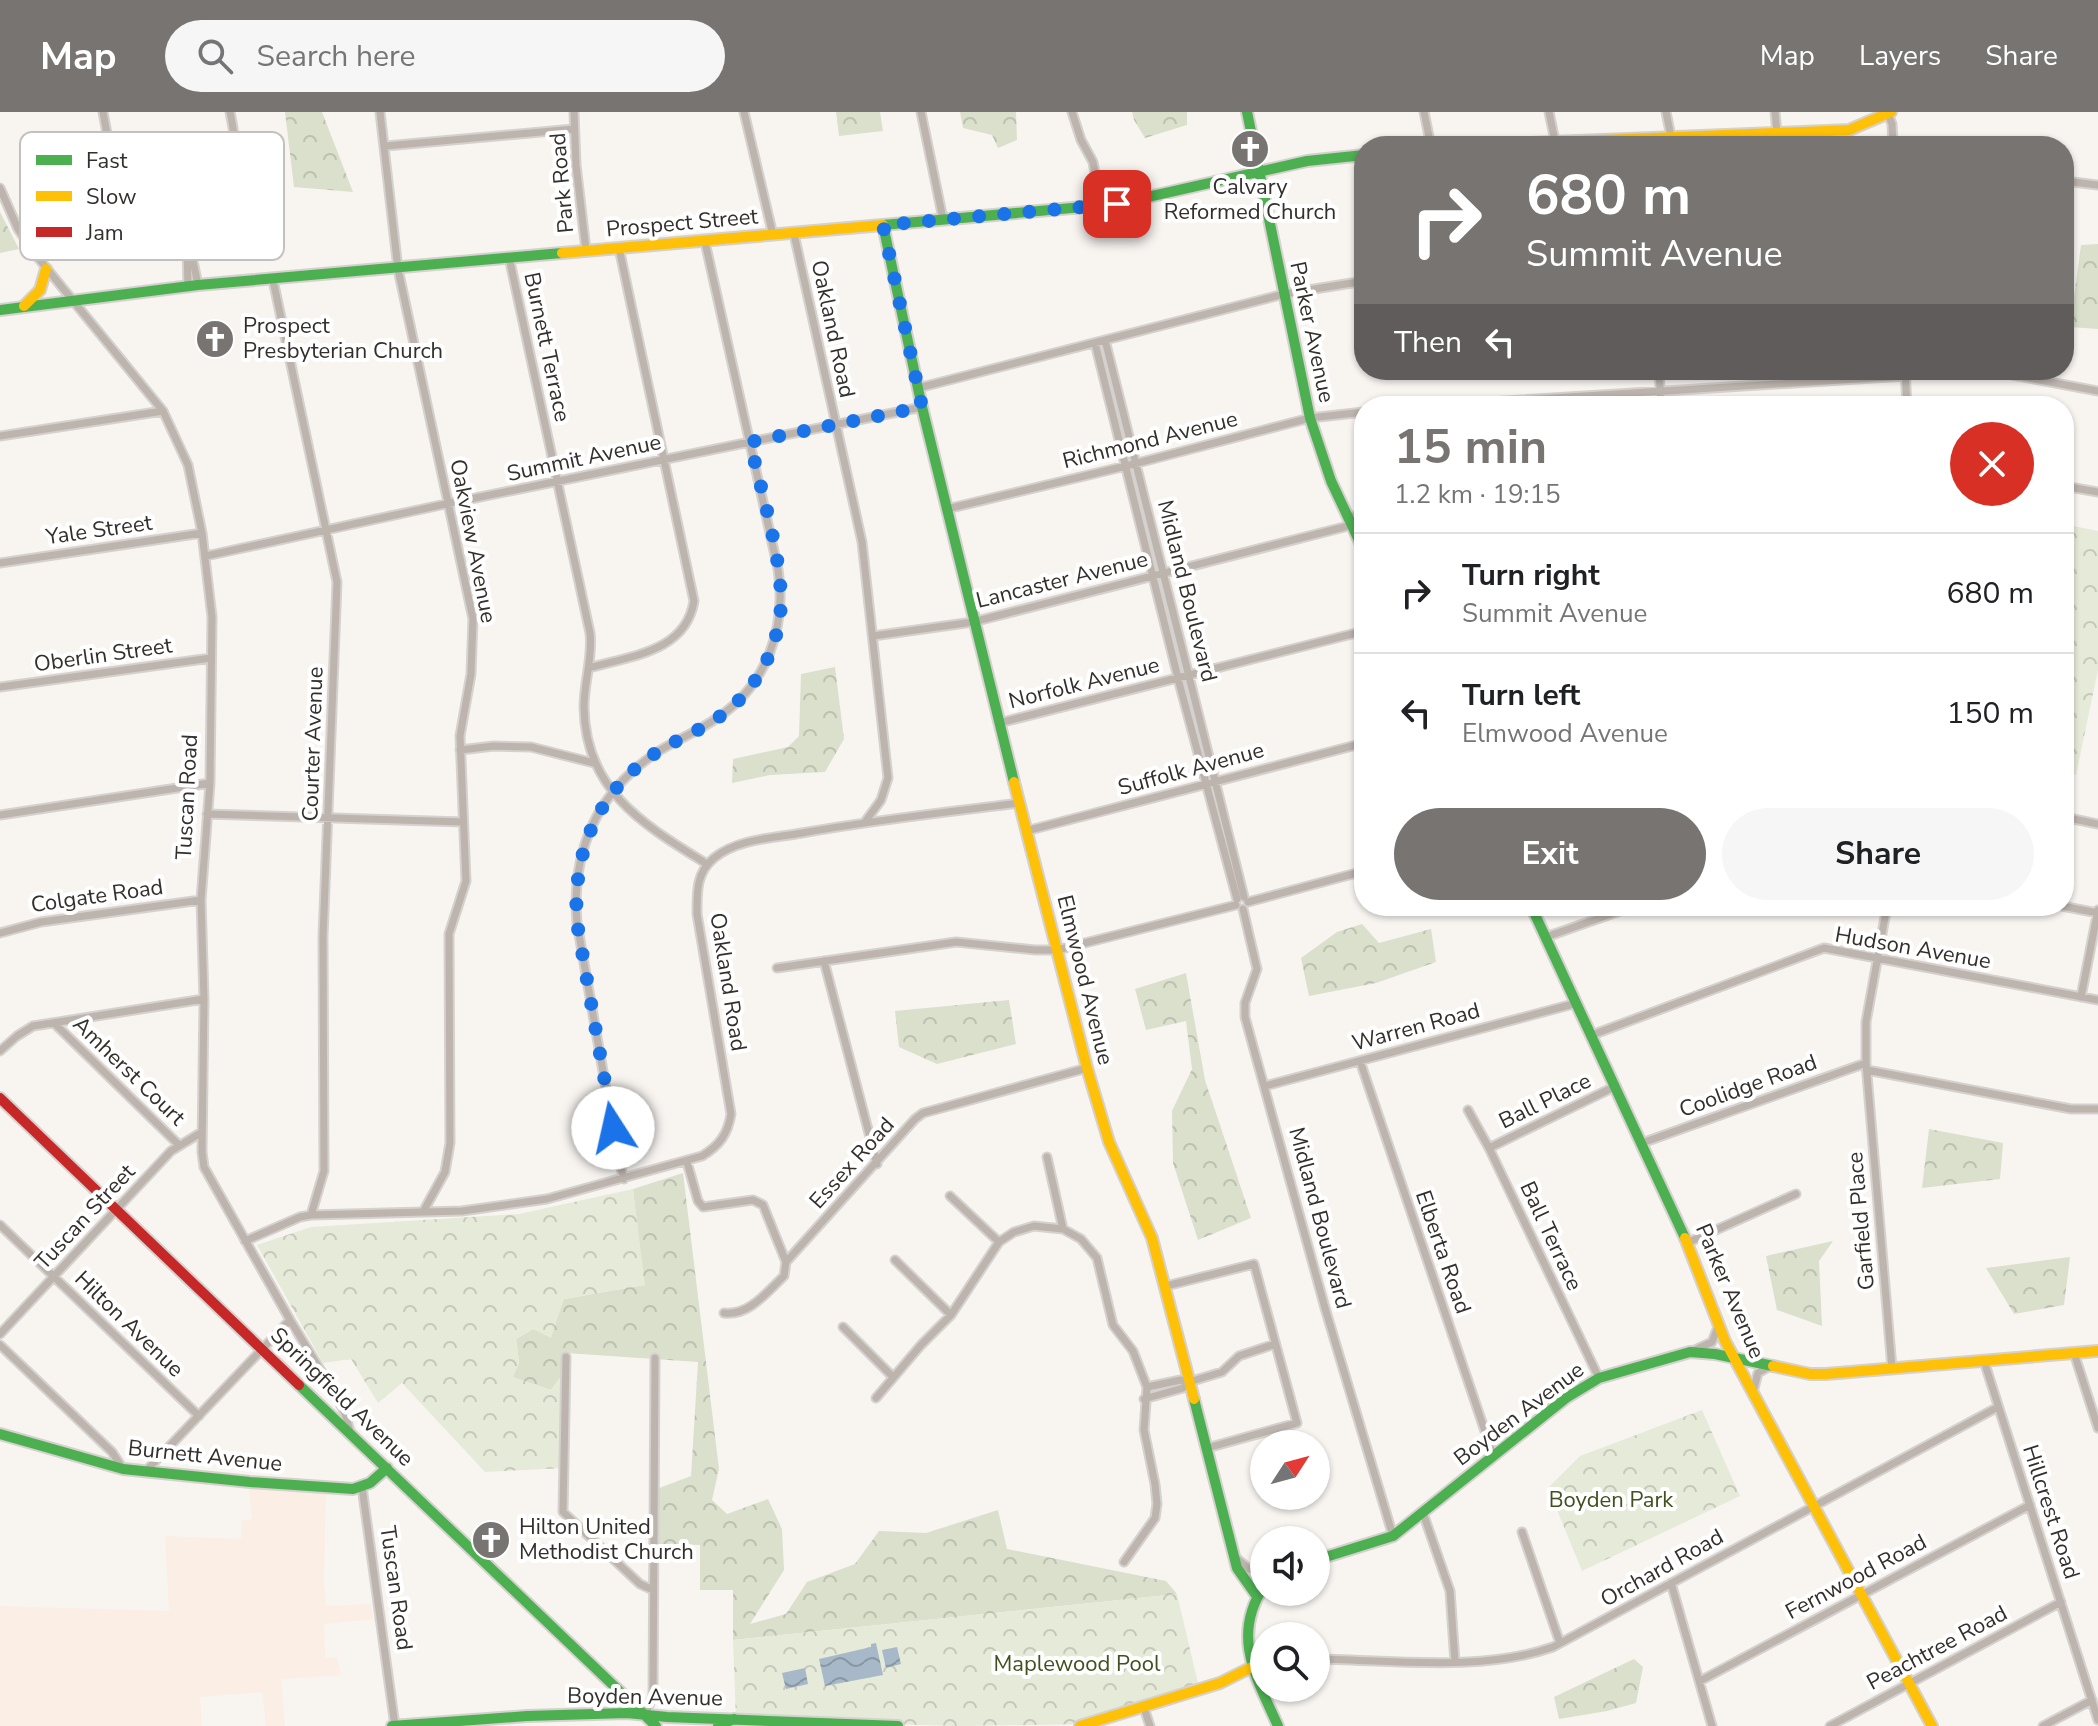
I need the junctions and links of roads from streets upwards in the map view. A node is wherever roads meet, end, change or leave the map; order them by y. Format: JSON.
{"nodes":[{"id":1,"x":103,"y":112,"type":"edge"},
{"id":2,"x":230,"y":112,"type":"edge"},
{"id":3,"x":380,"y":112,"type":"edge"},
{"id":4,"x":574,"y":112,"type":"edge"},
{"id":5,"x":744,"y":112,"type":"edge"},
{"id":6,"x":921,"y":112,"type":"edge"},
{"id":7,"x":1072,"y":112,"type":"edge"},
{"id":8,"x":1247,"y":112,"type":"edge"},
{"id":9,"x":1424,"y":112,"type":"edge"},
{"id":10,"x":1549,"y":112,"type":"edge"},
{"id":11,"x":1666,"y":112,"type":"edge"},
{"id":12,"x":1775,"y":112,"type":"edge"},
{"id":13,"x":1890,"y":113,"type":"edge"},
{"id":14,"x":574,"y":129,"type":"junction"},
{"id":15,"x":107,"y":132,"type":"edge"},
{"id":16,"x":233,"y":132,"type":"edge"},
{"id":17,"x":1777,"y":133,"type":"junction"},
{"id":18,"x":1429,"y":136,"type":"edge"},
{"id":19,"x":1554,"y":136,"type":"edge"},
{"id":20,"x":1671,"y":136,"type":"edge"},
{"id":21,"x":1698,"y":136,"type":"edge"},
{"id":22,"x":1893,"y":136,"type":"edge"},
{"id":23,"x":386,"y":146,"type":"junction"},
{"id":24,"x":1354,"y":156,"type":"edge"},
{"id":25,"x":1259,"y":171,"type":"junction"},
{"id":26,"x":2074,"y":182,"type":"edge"},
{"id":27,"x":2098,"y":185,"type":"edge"},
{"id":28,"x":0,"y":188,"type":"edge"},
{"id":29,"x":1101,"y":206,"type":"junction"},
{"id":30,"x":943,"y":219,"type":"junction"},
{"id":31,"x":883,"y":225,"type":"junction"},
{"id":32,"x":20,"y":232,"type":"edge"},
{"id":33,"x":794,"y":234,"type":"junction"},
{"id":34,"x":773,"y":235,"type":"junction"},
{"id":35,"x":705,"y":242,"type":"junction"},
{"id":36,"x":619,"y":248,"type":"junction"},
{"id":37,"x":586,"y":250,"type":"junction"},
{"id":38,"x":509,"y":257,"type":"junction"},
{"id":39,"x":40,"y":260,"type":"edge"},
{"id":40,"x":190,"y":260,"type":"edge"},
{"id":41,"x":46,"y":269,"type":"junction"},
{"id":42,"x":398,"y":269,"type":"junction"},
{"id":43,"x":273,"y":280,"type":"junction"},
{"id":44,"x":1354,"y":283,"type":"edge"},
{"id":45,"x":193,"y":286,"type":"junction"},
{"id":46,"x":1284,"y":294,"type":"junction"},
{"id":47,"x":71,"y":300,"type":"junction"},
{"id":48,"x":23,"y":307,"type":"junction"},
{"id":49,"x":0,"y":310,"type":"edge"},
{"id":50,"x":1105,"y":340,"type":"junction"},
{"id":51,"x":1095,"y":343,"type":"junction"},
{"id":52,"x":1659,"y":380,"type":"edge"},
{"id":53,"x":1810,"y":380,"type":"edge"},
{"id":54,"x":2046,"y":380,"type":"edge"},
{"id":55,"x":918,"y":388,"type":"junction"},
{"id":56,"x":1660,"y":391,"type":"junction"},
{"id":57,"x":2098,"y":391,"type":"edge"},
{"id":58,"x":1582,"y":396,"type":"edge"},
{"id":59,"x":1660,"y":396,"type":"edge"},
{"id":60,"x":922,"y":407,"type":"junction"},
{"id":61,"x":163,"y":411,"type":"junction"},
{"id":62,"x":1354,"y":413,"type":"edge"},
{"id":63,"x":1310,"y":418,"type":"junction"},
{"id":64,"x":836,"y":424,"type":"junction"},
{"id":65,"x":0,"y":436,"type":"edge"},
{"id":66,"x":750,"y":442,"type":"junction"},
{"id":67,"x":665,"y":459,"type":"junction"},
{"id":68,"x":1136,"y":463,"type":"junction"},
{"id":69,"x":1126,"y":466,"type":"junction"},
{"id":70,"x":557,"y":481,"type":"junction"},
{"id":71,"x":2074,"y":488,"type":"edge"},
{"id":72,"x":2098,"y":492,"type":"edge"},
{"id":73,"x":449,"y":503,"type":"junction"},
{"id":74,"x":947,"y":509,"type":"junction"},
{"id":75,"x":1354,"y":519,"type":"edge"},
{"id":76,"x":1350,"y":520,"type":"junction"},
{"id":77,"x":1354,"y":529,"type":"edge"},
{"id":78,"x":327,"y":531,"type":"junction"},
{"id":79,"x":202,"y":533,"type":"junction"},
{"id":80,"x":206,"y":556,"type":"junction"},
{"id":81,"x":0,"y":563,"type":"edge"},
{"id":82,"x":1164,"y":573,"type":"junction"},
{"id":83,"x":1153,"y":576,"type":"junction"},
{"id":84,"x":973,"y":622,"type":"junction"},
{"id":85,"x":1354,"y":634,"type":"edge"},
{"id":86,"x":873,"y":636,"type":"junction"},
{"id":87,"x":211,"y":658,"type":"junction"},
{"id":88,"x":589,"y":668,"type":"junction"},
{"id":89,"x":1191,"y":675,"type":"junction"},
{"id":90,"x":1178,"y":678,"type":"junction"},
{"id":91,"x":0,"y":687,"type":"edge"},
{"id":92,"x":999,"y":723,"type":"junction"},
{"id":93,"x":1354,"y":746,"type":"edge"},
{"id":94,"x":460,"y":750,"type":"junction"},
{"id":95,"x":594,"y":763,"type":"junction"},
{"id":96,"x":1216,"y":781,"type":"junction"},
{"id":97,"x":210,"y":783,"type":"junction"},
{"id":98,"x":1206,"y":784,"type":"junction"},
{"id":99,"x":612,"y":792,"type":"junction"},
{"id":100,"x":1020,"y":803,"type":"junction"},
{"id":101,"x":207,"y":814,"type":"junction"},
{"id":102,"x":0,"y":815,"type":"edge"},
{"id":103,"x":328,"y":818,"type":"junction"},
{"id":104,"x":2074,"y":819,"type":"edge"},
{"id":105,"x":463,"y":822,"type":"junction"},
{"id":106,"x":865,"y":822,"type":"junction"},
{"id":107,"x":2098,"y":824,"type":"edge"},
{"id":108,"x":1026,"y":831,"type":"junction"},
{"id":109,"x":707,"y":864,"type":"junction"},
{"id":110,"x":1354,"y":874,"type":"edge"},
{"id":111,"x":201,"y":900,"type":"junction"},
{"id":112,"x":1242,"y":902,"type":"junction"},
{"id":113,"x":2074,"y":908,"type":"edge"},
{"id":114,"x":2098,"y":912,"type":"edge"},
{"id":115,"x":1536,"y":916,"type":"edge"},
{"id":116,"x":1606,"y":916,"type":"edge"},
{"id":117,"x":1885,"y":916,"type":"edge"},
{"id":118,"x":0,"y":933,"type":"edge"},
{"id":119,"x":1546,"y":937,"type":"junction"},
{"id":120,"x":1057,"y":950,"type":"junction"},
{"id":121,"x":1877,"y":958,"type":"junction"},
{"id":122,"x":824,"y":961,"type":"junction"},
{"id":123,"x":777,"y":968,"type":"dead end"},
{"id":124,"x":2081,"y":997,"type":"junction"},
{"id":125,"x":204,"y":999,"type":"junction"},
{"id":126,"x":2098,"y":1000,"type":"edge"},
{"id":127,"x":1577,"y":1003,"type":"junction"},
{"id":128,"x":54,"y":1023,"type":"junction"},
{"id":129,"x":1592,"y":1035,"type":"junction"},
{"id":130,"x":0,"y":1051,"type":"edge"},
{"id":131,"x":1360,"y":1061,"type":"junction"},
{"id":132,"x":1866,"y":1066,"type":"junction"},
{"id":133,"x":1087,"y":1068,"type":"junction"},
{"id":134,"x":1265,"y":1086,"type":"junction"},
{"id":135,"x":1616,"y":1086,"type":"junction"},
{"id":136,"x":0,"y":1098,"type":"edge"},
{"id":137,"x":2098,"y":1109,"type":"edge"},
{"id":138,"x":1468,"y":1110,"type":"dead end"},
{"id":139,"x":202,"y":1132,"type":"junction"},
{"id":140,"x":1642,"y":1143,"type":"junction"},
{"id":141,"x":178,"y":1144,"type":"junction"},
{"id":142,"x":1489,"y":1148,"type":"junction"},
{"id":143,"x":1047,"y":1157,"type":"dead end"},
{"id":144,"x":687,"y":1162,"type":"junction"},
{"id":145,"x":877,"y":1164,"type":"junction"},
{"id":146,"x":624,"y":1179,"type":"junction"},
{"id":147,"x":1796,"y":1194,"type":"dead end"},
{"id":148,"x":950,"y":1196,"type":"dead end"},
{"id":149,"x":117,"y":1210,"type":"junction"},
{"id":150,"x":423,"y":1212,"type":"junction"},
{"id":151,"x":311,"y":1215,"type":"junction"},
{"id":152,"x":0,"y":1225,"type":"edge"},
{"id":153,"x":1063,"y":1229,"type":"junction"},
{"id":154,"x":245,"y":1241,"type":"junction"},
{"id":155,"x":999,"y":1242,"type":"junction"},
{"id":156,"x":1687,"y":1243,"type":"junction"},
{"id":157,"x":895,"y":1260,"type":"dead end"},
{"id":158,"x":786,"y":1262,"type":"junction"},
{"id":159,"x":54,"y":1277,"type":"junction"},
{"id":160,"x":1166,"y":1286,"type":"junction"},
{"id":161,"x":724,"y":1313,"type":"dead end"},
{"id":162,"x":951,"y":1315,"type":"junction"},
{"id":163,"x":290,"y":1320,"type":"junction"},
{"id":164,"x":1718,"y":1325,"type":"junction"},
{"id":165,"x":843,"y":1327,"type":"dead end"},
{"id":166,"x":0,"y":1334,"type":"edge"},
{"id":167,"x":1275,"y":1344,"type":"junction"},
{"id":168,"x":0,"y":1345,"type":"edge"},
{"id":169,"x":262,"y":1349,"type":"junction"},
{"id":170,"x":2098,"y":1351,"type":"edge"},
{"id":171,"x":1690,"y":1352,"type":"junction"},
{"id":172,"x":2074,"y":1353,"type":"junction"},
{"id":173,"x":566,"y":1357,"type":"dead end"},
{"id":174,"x":655,"y":1358,"type":"dead end"},
{"id":175,"x":1735,"y":1359,"type":"junction"},
{"id":176,"x":1984,"y":1361,"type":"junction"},
{"id":177,"x":1771,"y":1366,"type":"junction"},
{"id":178,"x":1892,"y":1368,"type":"junction"},
{"id":179,"x":892,"y":1376,"type":"junction"},
{"id":180,"x":1599,"y":1378,"type":"junction"},
{"id":181,"x":1189,"y":1382,"type":"junction"},
{"id":182,"x":1147,"y":1387,"type":"junction"},
{"id":183,"x":1753,"y":1392,"type":"junction"},
{"id":184,"x":876,"y":1398,"type":"dead end"},
{"id":185,"x":1144,"y":1399,"type":"junction"},
{"id":186,"x":1998,"y":1407,"type":"junction"},
{"id":187,"x":199,"y":1416,"type":"junction"},
{"id":188,"x":2098,"y":1428,"type":"edge"},
{"id":189,"x":350,"y":1432,"type":"junction"},
{"id":190,"x":0,"y":1434,"type":"edge"},
{"id":191,"x":1207,"y":1448,"type":"junction"},
{"id":192,"x":1493,"y":1455,"type":"junction"},
{"id":193,"x":387,"y":1468,"type":"junction"},
{"id":194,"x":123,"y":1469,"type":"junction"},
{"id":195,"x":144,"y":1472,"type":"junction"},
{"id":196,"x":362,"y":1487,"type":"junction"},
{"id":197,"x":2030,"y":1505,"type":"junction"},
{"id":198,"x":1814,"y":1506,"type":"junction"},
{"id":199,"x":1423,"y":1513,"type":"junction"},
{"id":200,"x":1522,"y":1532,"type":"dead end"},
{"id":201,"x":1393,"y":1536,"type":"junction"},
{"id":202,"x":1233,"y":1555,"type":"junction"},
{"id":203,"x":1330,"y":1556,"type":"edge"},
{"id":204,"x":1124,"y":1562,"type":"dead end"},
{"id":205,"x":1250,"y":1569,"type":"edge"},
{"id":206,"x":1671,"y":1583,"type":"junction"},
{"id":207,"x":1250,"y":1588,"type":"edge"},
{"id":208,"x":653,"y":1590,"type":"junction"},
{"id":209,"x":1862,"y":1594,"type":"junction"},
{"id":210,"x":2061,"y":1602,"type":"junction"},
{"id":211,"x":1252,"y":1606,"type":"edge"},
{"id":212,"x":1560,"y":1643,"type":"junction"},
{"id":213,"x":1250,"y":1656,"type":"edge"},
{"id":214,"x":1330,"y":1659,"type":"edge"},
{"id":215,"x":1455,"y":1662,"type":"junction"},
{"id":216,"x":1250,"y":1668,"type":"edge"},
{"id":217,"x":1700,"y":1681,"type":"junction"},
{"id":218,"x":1910,"y":1683,"type":"junction"},
{"id":219,"x":2092,"y":1700,"type":"junction"},
{"id":220,"x":1267,"y":1702,"type":"edge"},
{"id":221,"x":1144,"y":1708,"type":"junction"},
{"id":222,"x":645,"y":1715,"type":"junction"},
{"id":223,"x":734,"y":1719,"type":"junction"},
{"id":224,"x":2098,"y":1720,"type":"edge"},
{"id":225,"x":393,"y":1726,"type":"edge"},
{"id":226,"x":656,"y":1726,"type":"edge"},
{"id":227,"x":718,"y":1726,"type":"edge"},
{"id":228,"x":898,"y":1726,"type":"edge"},
{"id":229,"x":1080,"y":1726,"type":"edge"},
{"id":230,"x":1150,"y":1726,"type":"edge"},
{"id":231,"x":1278,"y":1726,"type":"edge"},
{"id":232,"x":1712,"y":1726,"type":"edge"},
{"id":233,"x":1830,"y":1726,"type":"edge"},
{"id":234,"x":1932,"y":1726,"type":"edge"},
{"id":235,"x":2043,"y":1726,"type":"edge"}],
"edges":[{"from":1,"to":15,"type":"street"},
{"from":2,"to":16,"type":"street"},
{"from":3,"to":23,"type":"street","name":"Oakview Avenue"},
{"from":4,"to":14,"type":"street","name":"Park Road"},
{"from":5,"to":34,"type":"street"},
{"from":6,"to":30,"type":"street"},
{"from":7,"to":29,"type":"street"},
{"from":8,"to":25,"type":"street","name":"Parker Avenue"},
{"from":9,"to":18,"type":"street"},
{"from":10,"to":19,"type":"street"},
{"from":11,"to":20,"type":"street"},
{"from":12,"to":17,"type":"street"},
{"from":13,"to":17,"type":"street"},
{"from":13,"to":22,"type":"street"},
{"from":14,"to":23,"type":"street"},
{"from":14,"to":37,"type":"street","name":"Park Road"},
{"from":17,"to":21,"type":"street"},
{"from":23,"to":42,"type":"street","name":"Oakview Avenue"},
{"from":24,"to":25,"type":"street","name":"Prospect Street"},
{"from":25,"to":29,"type":"street","name":"Prospect Street"},
{"from":25,"to":46,"type":"street","name":"Parker Avenue"},
{"from":26,"to":27,"type":"street"},
{"from":28,"to":32,"type":"street","name":"Tuscan Road"},
{"from":29,"to":30,"type":"street","name":"Prospect Street"},
{"from":30,"to":31,"type":"street","name":"Prospect Street"},
{"from":31,"to":33,"type":"street","name":"Prospect Street"},
{"from":31,"to":55,"type":"street","name":"Elmwood Avenue"},
{"from":33,"to":34,"type":"street","name":"Prospect Street"},
{"from":33,"to":64,"type":"street","name":"Oakland Road"},
{"from":34,"to":35,"type":"street","name":"Prospect Street"},
{"from":35,"to":36,"type":"street","name":"Prospect Street"},
{"from":35,"to":66,"type":"street"},
{"from":36,"to":37,"type":"street","name":"Prospect Street"},
{"from":36,"to":67,"type":"street"},
{"from":37,"to":38,"type":"street","name":"Prospect Street"},
{"from":38,"to":42,"type":"street","name":"Prospect Street"},
{"from":38,"to":70,"type":"street","name":"Burnett Terrace"},
{"from":39,"to":41,"type":"street","name":"Tuscan Road"},
{"from":40,"to":45,"type":"street"},
{"from":41,"to":47,"type":"street","name":"Tuscan Road"},
{"from":41,"to":48,"type":"street"},
{"from":42,"to":43,"type":"street","name":"Prospect Street"},
{"from":42,"to":73,"type":"street","name":"Oakview Avenue"},
{"from":43,"to":45,"type":"street","name":"Prospect Street"},
{"from":43,"to":78,"type":"street","name":"Courter Avenue"},
{"from":44,"to":46,"type":"street"},
{"from":45,"to":47,"type":"street","name":"Prospect Street"},
{"from":46,"to":50,"type":"street"},
{"from":46,"to":63,"type":"street","name":"Parker Avenue"},
{"from":47,"to":48,"type":"street","name":"Prospect Street"},
{"from":47,"to":61,"type":"street","name":"Tuscan Road"},
{"from":48,"to":49,"type":"street","name":"Prospect Street"},
{"from":50,"to":51,"type":"street"},
{"from":50,"to":68,"type":"street","name":"Midland Boulevard"},
{"from":51,"to":55,"type":"street"},
{"from":51,"to":69,"type":"street","name":"Midland Boulevard"},
{"from":52,"to":56,"type":"street"},
{"from":53,"to":56,"type":"street"},
{"from":54,"to":57,"type":"street"},
{"from":55,"to":60,"type":"street","name":"Elmwood Avenue"},
{"from":56,"to":58,"type":"street"},
{"from":56,"to":59,"type":"street"},
{"from":60,"to":64,"type":"street","name":"Summit Avenue"},
{"from":60,"to":74,"type":"street","name":"Elmwood Avenue"},
{"from":61,"to":65,"type":"street"},
{"from":61,"to":79,"type":"street","name":"Tuscan Road"},
{"from":62,"to":63,"type":"street","name":"Richmond Avenue"},
{"from":63,"to":68,"type":"street","name":"Richmond Avenue"},
{"from":63,"to":76,"type":"street","name":"Parker Avenue"},
{"from":64,"to":66,"type":"street","name":"Summit Avenue"},
{"from":64,"to":86,"type":"street","name":"Oakland Road"},
{"from":66,"to":67,"type":"street","name":"Summit Avenue"},
{"from":66,"to":99,"type":"street"},
{"from":67,"to":70,"type":"street","name":"Summit Avenue"},
{"from":67,"to":88,"type":"street"},
{"from":68,"to":69,"type":"street","name":"Richmond Avenue"},
{"from":68,"to":82,"type":"street","name":"Midland Boulevard"},
{"from":69,"to":74,"type":"street","name":"Richmond Avenue"},
{"from":69,"to":83,"type":"street","name":"Midland Boulevard"},
{"from":70,"to":73,"type":"street","name":"Summit Avenue"},
{"from":70,"to":88,"type":"street","name":"Burnett Terrace"},
{"from":71,"to":72,"type":"street"},
{"from":73,"to":78,"type":"street","name":"Summit Avenue"},
{"from":73,"to":94,"type":"street","name":"Oakview Avenue"},
{"from":74,"to":84,"type":"street","name":"Elmwood Avenue"},
{"from":75,"to":76,"type":"street","name":"Lancaster Avenue"},
{"from":76,"to":77,"type":"street","name":"Parker Avenue"},
{"from":76,"to":82,"type":"street","name":"Lancaster Avenue"},
{"from":78,"to":80,"type":"street","name":"Summit Avenue"},
{"from":78,"to":103,"type":"street","name":"Courter Avenue"},
{"from":79,"to":80,"type":"street","name":"Tuscan Road"},
{"from":79,"to":81,"type":"street","name":"Yale Street"},
{"from":80,"to":87,"type":"street","name":"Tuscan Road"},
{"from":82,"to":83,"type":"street","name":"Lancaster Avenue"},
{"from":82,"to":89,"type":"street","name":"Midland Boulevard"},
{"from":83,"to":84,"type":"street","name":"Lancaster Avenue"},
{"from":83,"to":90,"type":"street","name":"Midland Boulevard"},
{"from":84,"to":86,"type":"street","name":"Lancaster Avenue"},
{"from":84,"to":92,"type":"street","name":"Elmwood Avenue"},
{"from":85,"to":89,"type":"street","name":"Norfolk Avenue"},
{"from":86,"to":106,"type":"street","name":"Oakland Road"},
{"from":87,"to":91,"type":"street","name":"Oberlin Street"},
{"from":87,"to":97,"type":"street","name":"Tuscan Road"},
{"from":88,"to":95,"type":"street","name":"Burnett Terrace"},
{"from":89,"to":90,"type":"street","name":"Norfolk Avenue"},
{"from":89,"to":96,"type":"street","name":"Midland Boulevard"},
{"from":90,"to":92,"type":"street","name":"Norfolk Avenue"},
{"from":90,"to":98,"type":"street","name":"Midland Boulevard"},
{"from":92,"to":100,"type":"street","name":"Elmwood Avenue"},
{"from":93,"to":96,"type":"street","name":"Suffolk Avenue"},
{"from":94,"to":95,"type":"street"},
{"from":94,"to":105,"type":"street","name":"Oakview Avenue"},
{"from":95,"to":99,"type":"street","name":"Burnett Terrace"},
{"from":96,"to":98,"type":"street","name":"Suffolk Avenue"},
{"from":96,"to":112,"type":"street","name":"Midland Boulevard"},
{"from":97,"to":101,"type":"street","name":"Tuscan Road"},
{"from":97,"to":102,"type":"street"},
{"from":98,"to":108,"type":"street","name":"Suffolk Avenue"},
{"from":98,"to":112,"type":"street","name":"Midland Boulevard"},
{"from":99,"to":109,"type":"street","name":"Burnett Terrace"},
{"from":99,"to":146,"type":"street"},
{"from":100,"to":106,"type":"street"},
{"from":100,"to":108,"type":"street","name":"Elmwood Avenue"},
{"from":101,"to":103,"type":"street"},
{"from":101,"to":111,"type":"street","name":"Tuscan Road"},
{"from":103,"to":105,"type":"street"},
{"from":103,"to":151,"type":"street","name":"Courter Avenue"},
{"from":104,"to":107,"type":"street"},
{"from":105,"to":150,"type":"street","name":"Oakview Avenue"},
{"from":106,"to":109,"type":"street"},
{"from":108,"to":120,"type":"street","name":"Elmwood Avenue"},
{"from":109,"to":144,"type":"street","name":"Oakland Road"},
{"from":110,"to":112,"type":"street"},
{"from":111,"to":118,"type":"street","name":"Colgate Road"},
{"from":111,"to":125,"type":"street","name":"Tuscan Road"},
{"from":112,"to":120,"type":"street"},
{"from":112,"to":134,"type":"street","name":"Midland Boulevard"},
{"from":113,"to":114,"type":"street"},
{"from":114,"to":124,"type":"street"},
{"from":115,"to":119,"type":"street","name":"Parker Avenue"},
{"from":116,"to":119,"type":"street"},
{"from":117,"to":121,"type":"street","name":"Garfield Place"},
{"from":119,"to":127,"type":"street","name":"Parker Avenue"},
{"from":120,"to":122,"type":"street"},
{"from":120,"to":133,"type":"street","name":"Elmwood Avenue"},
{"from":121,"to":124,"type":"street","name":"Hudson Avenue"},
{"from":121,"to":129,"type":"street","name":"Hudson Avenue"},
{"from":121,"to":132,"type":"street","name":"Garfield Place"},
{"from":122,"to":123,"type":"street"},
{"from":122,"to":145,"type":"street"},
{"from":124,"to":126,"type":"street","name":"Hudson Avenue"},
{"from":125,"to":128,"type":"street"},
{"from":125,"to":139,"type":"street","name":"Tuscan Road"},
{"from":127,"to":129,"type":"street","name":"Parker Avenue"},
{"from":127,"to":131,"type":"street","name":"Warren Road"},
{"from":128,"to":130,"type":"street"},
{"from":128,"to":141,"type":"street","name":"Amherst Court"},
{"from":129,"to":135,"type":"street","name":"Parker Avenue"},
{"from":131,"to":134,"type":"street","name":"Warren Road"},
{"from":131,"to":192,"type":"street","name":"Elberta Road"},
{"from":132,"to":137,"type":"street"},
{"from":132,"to":140,"type":"street","name":"Coolidge Road"},
{"from":132,"to":178,"type":"street","name":"Garfield Place"},
{"from":133,"to":145,"type":"street","name":"Essex Road"},
{"from":133,"to":160,"type":"street","name":"Elmwood Avenue"},
{"from":134,"to":201,"type":"street","name":"Midland Boulevard"},
{"from":135,"to":140,"type":"street","name":"Parker Avenue"},
{"from":135,"to":142,"type":"street","name":"Ball Place"},
{"from":136,"to":149,"type":"street","name":"Springfield Avenue"},
{"from":138,"to":142,"type":"street","name":"Ball Terrace"},
{"from":139,"to":141,"type":"street","name":"Tuscan Street"},
{"from":139,"to":154,"type":"street","name":"Tuscan Road"},
{"from":140,"to":156,"type":"street","name":"Parker Avenue"},
{"from":141,"to":149,"type":"street","name":"Tuscan Street"},
{"from":142,"to":180,"type":"street","name":"Ball Terrace"},
{"from":143,"to":153,"type":"street"},
{"from":144,"to":146,"type":"street","name":"Oakland Road"},
{"from":144,"to":158,"type":"street"},
{"from":145,"to":158,"type":"street","name":"Essex Road"},
{"from":146,"to":150,"type":"street","name":"Oakland Road"},
{"from":147,"to":156,"type":"street"},
{"from":148,"to":155,"type":"street"},
{"from":149,"to":159,"type":"street","name":"Tuscan Street"},
{"from":149,"to":169,"type":"street","name":"Springfield Avenue"},
{"from":150,"to":151,"type":"street","name":"Oakland Road"},
{"from":151,"to":154,"type":"street","name":"Oakland Road"},
{"from":152,"to":159,"type":"street","name":"Hilton Avenue"},
{"from":153,"to":155,"type":"street"},
{"from":153,"to":182,"type":"street"},
{"from":154,"to":163,"type":"street","name":"Tuscan Road"},
{"from":155,"to":162,"type":"street"},
{"from":156,"to":164,"type":"street","name":"Parker Avenue"},
{"from":157,"to":162,"type":"street"},
{"from":158,"to":161,"type":"street","name":"Essex Road"},
{"from":159,"to":166,"type":"street","name":"Tuscan Street"},
{"from":159,"to":187,"type":"street","name":"Hilton Avenue"},
{"from":160,"to":167,"type":"street"},
{"from":160,"to":181,"type":"street","name":"Elmwood Avenue"},
{"from":162,"to":179,"type":"street"},
{"from":163,"to":169,"type":"street"},
{"from":163,"to":189,"type":"street","name":"Tuscan Road"},
{"from":164,"to":171,"type":"street"},
{"from":164,"to":175,"type":"street","name":"Parker Avenue"},
{"from":165,"to":179,"type":"street"},
{"from":167,"to":181,"type":"street"},
{"from":167,"to":191,"type":"street"},
{"from":168,"to":194,"type":"street"},
{"from":169,"to":187,"type":"street"},
{"from":169,"to":189,"type":"street","name":"Springfield Avenue"},
{"from":170,"to":172,"type":"street","name":"Boyden Avenue"},
{"from":171,"to":175,"type":"street","name":"Boyden Avenue"},
{"from":171,"to":180,"type":"street","name":"Boyden Avenue"},
{"from":172,"to":176,"type":"street","name":"Boyden Avenue"},
{"from":172,"to":188,"type":"street"},
{"from":173,"to":208,"type":"street"},
{"from":174,"to":208,"type":"street"},
{"from":175,"to":177,"type":"street","name":"Boyden Avenue"},
{"from":175,"to":183,"type":"street","name":"Parker Avenue"},
{"from":176,"to":178,"type":"street","name":"Boyden Avenue"},
{"from":176,"to":186,"type":"street","name":"Hillcrest Road"},
{"from":177,"to":178,"type":"street","name":"Boyden Avenue"},
{"from":177,"to":183,"type":"street"},
{"from":179,"to":184,"type":"street"},
{"from":180,"to":192,"type":"street","name":"Boyden Avenue"},
{"from":181,"to":182,"type":"street"},
{"from":181,"to":185,"type":"street"},
{"from":181,"to":191,"type":"street","name":"Elmwood Avenue"},
{"from":182,"to":185,"type":"street"},
{"from":183,"to":198,"type":"street","name":"Parker Avenue"},
{"from":185,"to":204,"type":"street"},
{"from":186,"to":197,"type":"street","name":"Hillcrest Road"},
{"from":186,"to":198,"type":"street","name":"Orchard Road"},
{"from":187,"to":195,"type":"street"},
{"from":189,"to":193,"type":"street","name":"Springfield Avenue"},
{"from":190,"to":194,"type":"street","name":"Burnett Avenue"},
{"from":191,"to":202,"type":"street","name":"Elmwood Avenue"},
{"from":192,"to":199,"type":"street","name":"Boyden Avenue"},
{"from":193,"to":196,"type":"street"},
{"from":193,"to":222,"type":"street","name":"Springfield Avenue"},
{"from":194,"to":195,"type":"street","name":"Burnett Avenue"},
{"from":195,"to":196,"type":"street","name":"Burnett Avenue"},
{"from":196,"to":225,"type":"street","name":"Tuscan Road"},
{"from":197,"to":209,"type":"street","name":"Fernwood Road"},
{"from":197,"to":210,"type":"street","name":"Hillcrest Road"},
{"from":198,"to":206,"type":"street","name":"Orchard Road"},
{"from":198,"to":209,"type":"street","name":"Parker Avenue"},
{"from":199,"to":201,"type":"street","name":"Boyden Avenue"},
{"from":199,"to":215,"type":"street"},
{"from":200,"to":212,"type":"street"},
{"from":201,"to":203,"type":"street","name":"Boyden Avenue"},
{"from":202,"to":205,"type":"street"},
{"from":202,"to":207,"type":"street","name":"Elmwood Avenue"},
{"from":206,"to":212,"type":"street","name":"Orchard Road"},
{"from":206,"to":217,"type":"street"},
{"from":208,"to":222,"type":"street"},
{"from":209,"to":217,"type":"street","name":"Fernwood Road"},
{"from":209,"to":218,"type":"street","name":"Parker Avenue"},
{"from":210,"to":218,"type":"street","name":"Peachtree Road"},
{"from":210,"to":219,"type":"street","name":"Hillcrest Road"},
{"from":211,"to":213,"type":"street"},
{"from":212,"to":215,"type":"street","name":"Orchard Road"},
{"from":214,"to":215,"type":"street","name":"Orchard Road"},
{"from":216,"to":221,"type":"street"},
{"from":217,"to":232,"type":"street"},
{"from":218,"to":233,"type":"street","name":"Peachtree Road"},
{"from":218,"to":234,"type":"street","name":"Parker Avenue"},
{"from":219,"to":224,"type":"street","name":"Hillcrest Road"},
{"from":219,"to":235,"type":"street"},
{"from":220,"to":231,"type":"street"},
{"from":221,"to":229,"type":"street"},
{"from":221,"to":230,"type":"street"},
{"from":222,"to":223,"type":"street","name":"Boyden Avenue"},
{"from":222,"to":225,"type":"street","name":"Boyden Avenue"},
{"from":222,"to":226,"type":"street","name":"Springfield Avenue"},
{"from":223,"to":227,"type":"street"},
{"from":223,"to":228,"type":"street","name":"Boyden Avenue"}]}
